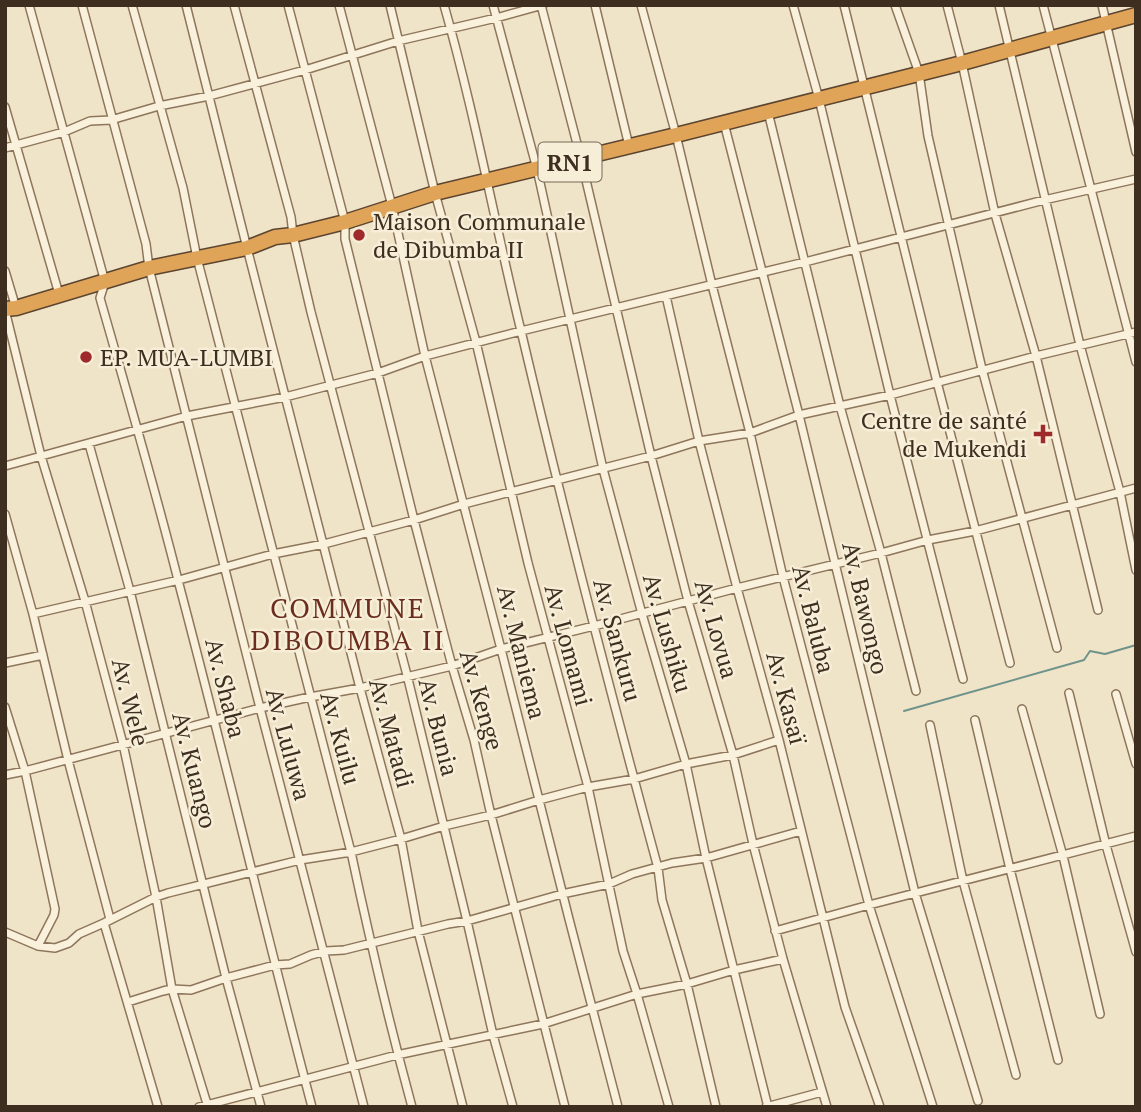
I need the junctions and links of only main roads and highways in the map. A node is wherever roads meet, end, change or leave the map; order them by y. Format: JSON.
{"nodes":[{"id":1,"x":1136,"y":15,"type":"edge"},
{"id":2,"x":11,"y":308,"type":"edge"}],
"edges":[{"from":1,"to":2,"type":"highway","number":"RN1"}]}
